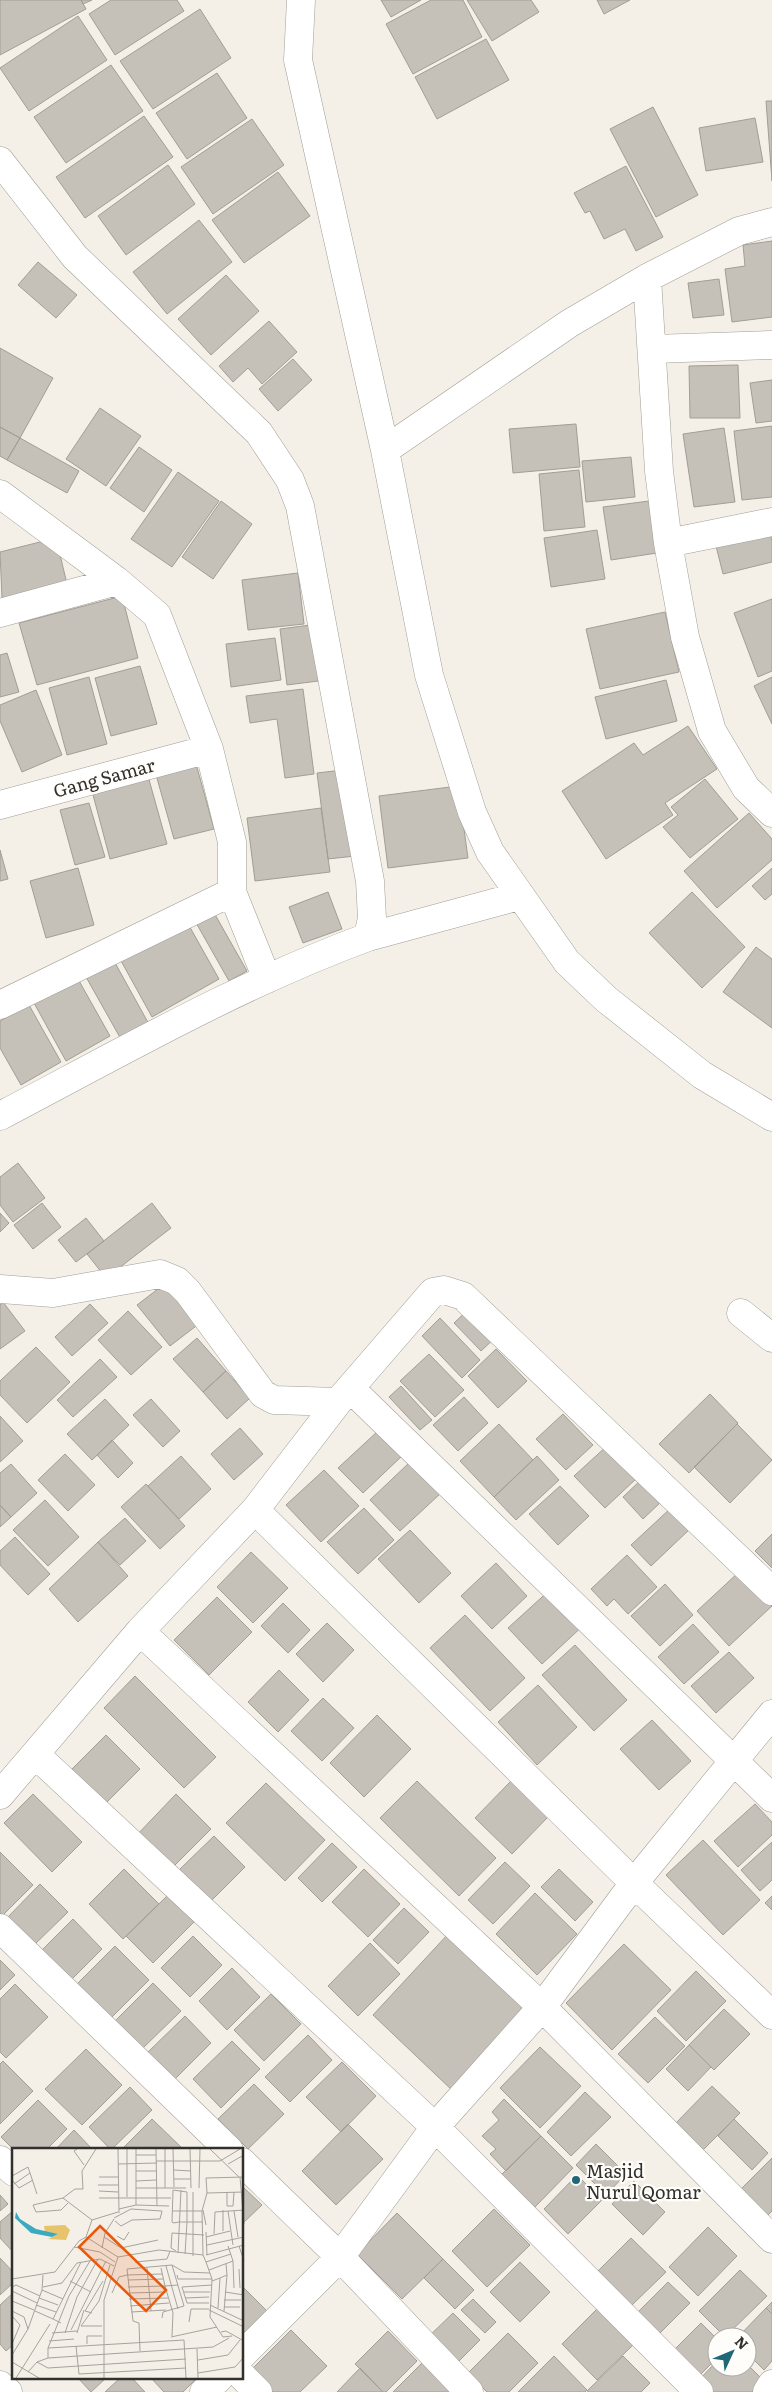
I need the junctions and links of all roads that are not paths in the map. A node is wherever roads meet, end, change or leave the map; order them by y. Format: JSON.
{"nodes":[{"id":1,"x":301,"y":0,"type":"edge"},
{"id":2,"x":0,"y":160,"type":"edge"},
{"id":3,"x":772,"y":222,"type":"edge"},
{"id":4,"x":648,"y":278,"type":"junction"},
{"id":5,"x":772,"y":345,"type":"edge"},
{"id":6,"x":654,"y":349,"type":"junction"},
{"id":7,"x":385,"y":450,"type":"junction"},
{"id":8,"x":0,"y":494,"type":"edge"},
{"id":9,"x":772,"y":522,"type":"edge"},
{"id":10,"x":668,"y":543,"type":"junction"},
{"id":11,"x":117,"y":581,"type":"junction"},
{"id":12,"x":0,"y":613,"type":"edge"},
{"id":13,"x":209,"y":749,"type":"junction"},
{"id":14,"x":0,"y":805,"type":"edge"},
{"id":15,"x":772,"y":813,"type":"edge"},
{"id":16,"x":232,"y":892,"type":"junction"},
{"id":17,"x":519,"y":896,"type":"junction"},
{"id":18,"x":368,"y":937,"type":"junction"},
{"id":19,"x":267,"y":979,"type":"junction"},
{"id":20,"x":0,"y":1005,"type":"edge"},
{"id":21,"x":0,"y":1116,"type":"edge"},
{"id":22,"x":772,"y":1117,"type":"edge"},
{"id":23,"x":0,"y":1289,"type":"edge"},
{"id":24,"x":742,"y":1313,"type":"dead end"},
{"id":25,"x":772,"y":1338,"type":"edge"},
{"id":26,"x":344,"y":1395,"type":"junction"},
{"id":27,"x":256,"y":1510,"type":"junction"},
{"id":28,"x":772,"y":1591,"type":"edge"},
{"id":29,"x":140,"y":1631,"type":"junction"},
{"id":30,"x":772,"y":1714,"type":"edge"},
{"id":31,"x":36,"y":1755,"type":"junction"},
{"id":32,"x":734,"y":1758,"type":"junction"},
{"id":33,"x":0,"y":1795,"type":"edge"},
{"id":34,"x":772,"y":1798,"type":"edge"},
{"id":35,"x":634,"y":1883,"type":"junction"},
{"id":36,"x":0,"y":1928,"type":"edge"},
{"id":37,"x":542,"y":2007,"type":"junction"},
{"id":38,"x":772,"y":2015,"type":"edge"},
{"id":39,"x":435,"y":2127,"type":"junction"},
{"id":40,"x":227,"y":2148,"type":"edge"},
{"id":41,"x":0,"y":2160,"type":"edge"},
{"id":42,"x":244,"y":2164,"type":"edge"},
{"id":43,"x":12,"y":2170,"type":"edge"},
{"id":44,"x":772,"y":2239,"type":"edge"},
{"id":45,"x":340,"y":2257,"type":"junction"},
{"id":46,"x":244,"y":2353,"type":"edge"},
{"id":47,"x":244,"y":2378,"type":"edge"},
{"id":48,"x":217,"y":2380,"type":"edge"},
{"id":49,"x":0,"y":2384,"type":"edge"},
{"id":50,"x":772,"y":2384,"type":"edge"},
{"id":51,"x":8,"y":2392,"type":"edge"},
{"id":52,"x":204,"y":2392,"type":"edge"},
{"id":53,"x":258,"y":2392,"type":"edge"},
{"id":54,"x":469,"y":2392,"type":"edge"},
{"id":55,"x":699,"y":2392,"type":"edge"},
{"id":56,"x":767,"y":2392,"type":"edge"}],
"edges":[{"from":1,"to":7,"type":"street"},
{"from":2,"to":18,"type":"street"},
{"from":3,"to":4,"type":"street"},
{"from":4,"to":6,"type":"street"},
{"from":4,"to":7,"type":"street"},
{"from":5,"to":6,"type":"street"},
{"from":6,"to":10,"type":"street"},
{"from":7,"to":17,"type":"street"},
{"from":8,"to":11,"type":"street"},
{"from":9,"to":10,"type":"street"},
{"from":10,"to":15,"type":"street"},
{"from":11,"to":12,"type":"street"},
{"from":11,"to":13,"type":"street"},
{"from":13,"to":14,"type":"street","name":"Gang Samar"},
{"from":13,"to":16,"type":"street"},
{"from":16,"to":19,"type":"street"},
{"from":16,"to":20,"type":"street"},
{"from":17,"to":18,"type":"street"},
{"from":17,"to":22,"type":"street"},
{"from":18,"to":19,"type":"street"},
{"from":19,"to":21,"type":"street"},
{"from":23,"to":26,"type":"street"},
{"from":24,"to":25,"type":"street"},
{"from":26,"to":27,"type":"street"},
{"from":26,"to":28,"type":"street"},
{"from":26,"to":32,"type":"street"},
{"from":27,"to":29,"type":"street"},
{"from":27,"to":35,"type":"street"},
{"from":29,"to":31,"type":"street"},
{"from":29,"to":37,"type":"street"},
{"from":30,"to":32,"type":"street"},
{"from":31,"to":33,"type":"street"},
{"from":31,"to":39,"type":"street"},
{"from":32,"to":34,"type":"street"},
{"from":32,"to":35,"type":"street"},
{"from":35,"to":37,"type":"street"},
{"from":35,"to":38,"type":"street"},
{"from":36,"to":40,"type":"street"},
{"from":37,"to":39,"type":"street"},
{"from":37,"to":44,"type":"street"},
{"from":39,"to":45,"type":"street"},
{"from":39,"to":55,"type":"street"},
{"from":41,"to":43,"type":"street"},
{"from":42,"to":45,"type":"street"},
{"from":45,"to":46,"type":"street"},
{"from":45,"to":54,"type":"street"},
{"from":47,"to":53,"type":"street"},
{"from":48,"to":52,"type":"street"},
{"from":49,"to":51,"type":"street"},
{"from":50,"to":56,"type":"street"}]}
